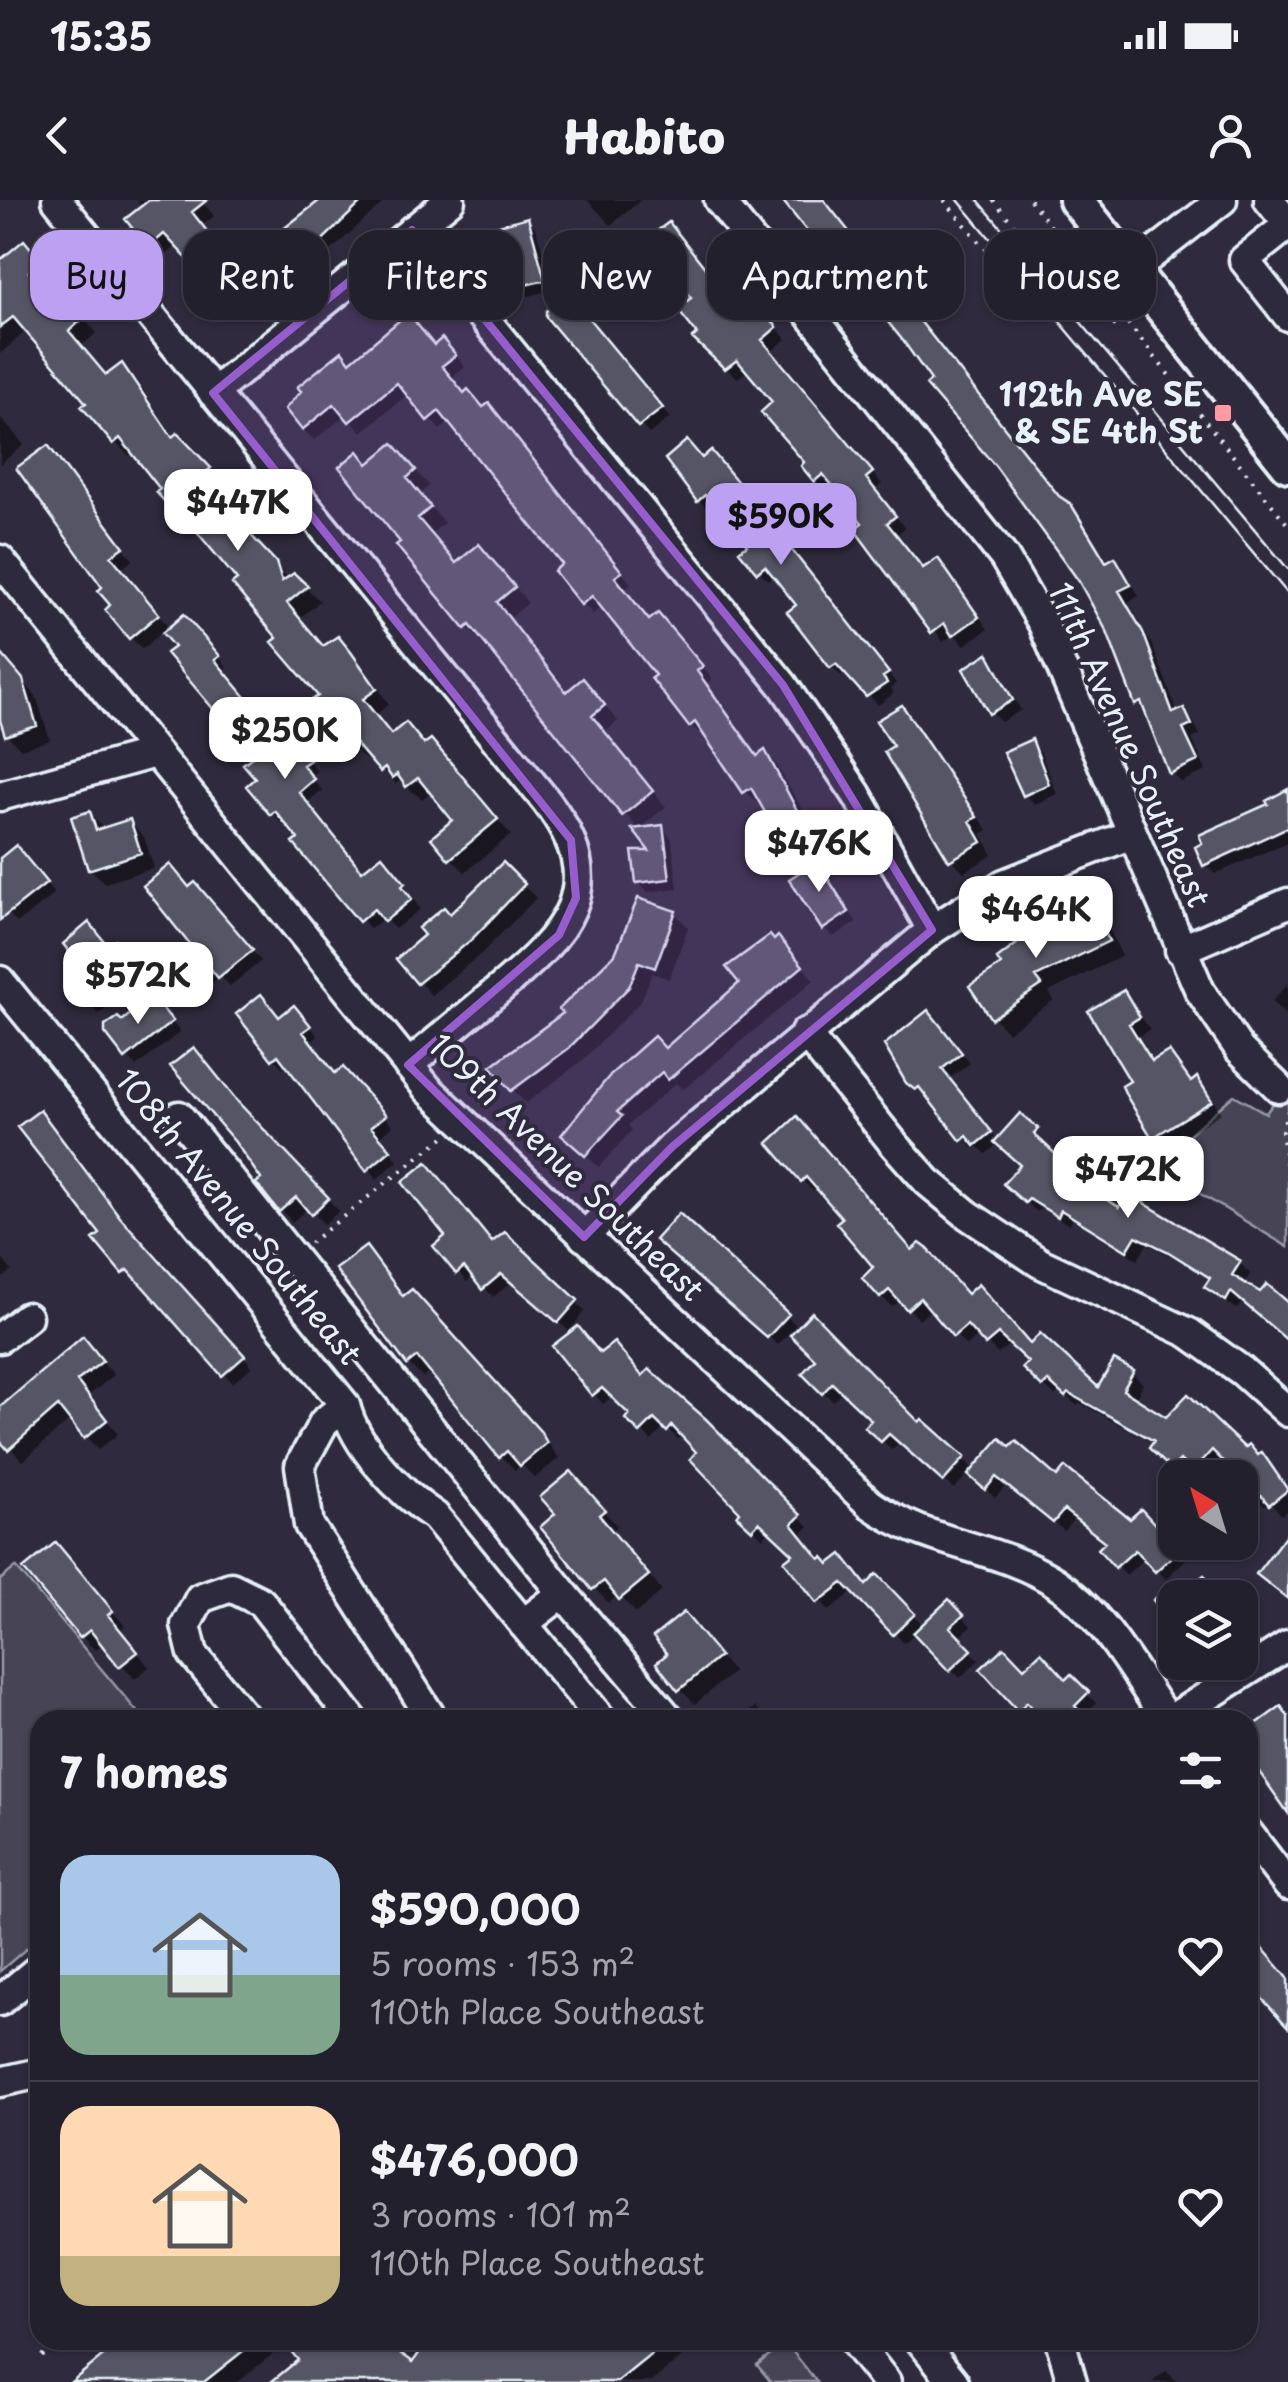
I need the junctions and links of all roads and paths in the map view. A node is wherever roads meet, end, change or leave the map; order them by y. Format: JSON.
{"nodes":[{"id":1,"x":56,"y":200,"type":"edge"},
{"id":2,"x":450,"y":200,"type":"edge"},
{"id":3,"x":719,"y":200,"type":"edge"},
{"id":4,"x":944,"y":200,"type":"edge"},
{"id":5,"x":993,"y":200,"type":"edge"},
{"id":6,"x":1030,"y":200,"type":"edge"},
{"id":7,"x":1076,"y":200,"type":"edge"},
{"id":8,"x":1222,"y":200,"type":"edge"},
{"id":9,"x":1269,"y":200,"type":"edge"},
{"id":10,"x":1288,"y":224,"type":"edge"},
{"id":11,"x":412,"y":230,"type":"edge"},
{"id":12,"x":1017,"y":230,"type":"edge"},
{"id":13,"x":1054,"y":230,"type":"edge"},
{"id":14,"x":1100,"y":230,"type":"edge"},
{"id":15,"x":984,"y":248,"type":"edge"},
{"id":16,"x":1156,"y":251,"type":"edge"},
{"id":17,"x":349,"y":281,"type":"edge"},
{"id":18,"x":1156,"y":300,"type":"edge"},
{"id":19,"x":1288,"y":316,"type":"edge"},
{"id":20,"x":485,"y":320,"type":"edge"},
{"id":21,"x":1111,"y":320,"type":"edge"},
{"id":22,"x":1125,"y":320,"type":"joint"},
{"id":23,"x":213,"y":392,"type":"junction"},
{"id":24,"x":1288,"y":464,"type":"edge"},
{"id":25,"x":1288,"y":525,"type":"edge"},
{"id":26,"x":0,"y":560,"type":"edge"},
{"id":27,"x":155,"y":753,"type":"junction"},
{"id":28,"x":0,"y":796,"type":"edge"},
{"id":29,"x":1132,"y":834,"type":"junction"},
{"id":30,"x":1288,"y":904,"type":"edge"},
{"id":31,"x":932,"y":930,"type":"junction"},
{"id":32,"x":1180,"y":950,"type":"junction"},
{"id":33,"x":0,"y":981,"type":"edge"},
{"id":34,"x":805,"y":1033,"type":"junction"},
{"id":35,"x":408,"y":1065,"type":"junction"},
{"id":36,"x":1283,"y":1099,"type":"edge"},
{"id":37,"x":179,"y":1116,"type":"dead end"},
{"id":38,"x":463,"y":1122,"type":"junction"},
{"id":39,"x":1288,"y":1174,"type":"edge"},
{"id":40,"x":584,"y":1237,"type":"junction"},
{"id":41,"x":292,"y":1257,"type":"junction"},
{"id":42,"x":27,"y":1317,"type":"dead end"},
{"id":43,"x":0,"y":1338,"type":"edge"},
{"id":44,"x":345,"y":1405,"type":"junction"},
{"id":45,"x":1288,"y":1412,"type":"edge"},
{"id":46,"x":563,"y":1593,"type":"junction"},
{"id":47,"x":523,"y":1624,"type":"junction"},
{"id":48,"x":1288,"y":1645,"type":"edge"},
{"id":49,"x":239,"y":1710,"type":"edge"},
{"id":50,"x":345,"y":1710,"type":"edge"},
{"id":51,"x":428,"y":1710,"type":"edge"},
{"id":52,"x":594,"y":1710,"type":"edge"},
{"id":53,"x":662,"y":1710,"type":"edge"},
{"id":54,"x":1161,"y":1710,"type":"edge"},
{"id":55,"x":1184,"y":1710,"type":"edge"},
{"id":56,"x":1258,"y":1847,"type":"edge"},
{"id":57,"x":1288,"y":1885,"type":"edge"},
{"id":58,"x":30,"y":1976,"type":"edge"},
{"id":59,"x":0,"y":2001,"type":"edge"},
{"id":60,"x":30,"y":2074,"type":"edge"},
{"id":61,"x":1,"y":2077,"type":"edge"},
{"id":62,"x":46,"y":2350,"type":"edge"},
{"id":63,"x":861,"y":2350,"type":"edge"},
{"id":64,"x":928,"y":2350,"type":"edge"},
{"id":65,"x":1063,"y":2350,"type":"edge"},
{"id":66,"x":42,"y":2356,"type":"dead end"},
{"id":67,"x":886,"y":2382,"type":"edge"},
{"id":68,"x":954,"y":2382,"type":"edge"},
{"id":69,"x":1072,"y":2382,"type":"edge"}],
"edges":[{"from":1,"to":23,"type":"street"},
{"from":2,"to":11,"type":"street"},
{"from":3,"to":29,"type":"street","name":"111th Avenue Southeast"},
{"from":4,"to":15,"type":"path"},
{"from":5,"to":12,"type":"path"},
{"from":6,"to":13,"type":"path"},
{"from":7,"to":14,"type":"main road"},
{"from":8,"to":16,"type":"street"},
{"from":9,"to":10,"type":"street"},
{"from":10,"to":19,"type":"street"},
{"from":17,"to":23,"type":"street"},
{"from":18,"to":24,"type":"main road"},
{"from":20,"to":31,"type":"street"},
{"from":21,"to":22,"type":"path"},
{"from":22,"to":25,"type":"path"},
{"from":23,"to":35,"type":"street"},
{"from":26,"to":27,"type":"street","name":"109th Avenue Southeast"},
{"from":27,"to":28,"type":"street"},
{"from":27,"to":35,"type":"street","name":"109th Avenue Southeast"},
{"from":29,"to":31,"type":"street"},
{"from":29,"to":32,"type":"street","name":"111th Avenue Southeast"},
{"from":30,"to":32,"type":"street"},
{"from":31,"to":34,"type":"street"},
{"from":32,"to":36,"type":"street","name":"111th Avenue Southeast"},
{"from":33,"to":44,"type":"street","name":"108th Avenue Southeast"},
{"from":34,"to":40,"type":"street"},
{"from":34,"to":45,"type":"street"},
{"from":35,"to":38,"type":"street","name":"109th Avenue Southeast"},
{"from":36,"to":39,"type":"path"},
{"from":37,"to":41,"type":"street"},
{"from":38,"to":40,"type":"street","name":"109th Avenue Southeast"},
{"from":38,"to":41,"type":"path"},
{"from":40,"to":54,"type":"street","name":"109th Avenue Southeast"},
{"from":41,"to":46,"type":"street"},
{"from":42,"to":43,"type":"street"},
{"from":44,"to":47,"type":"street","name":"108th Avenue Southeast"},
{"from":44,"to":51,"type":"street"},
{"from":46,"to":47,"type":"street"},
{"from":46,"to":53,"type":"street"},
{"from":47,"to":52,"type":"street","name":"108th Avenue Southeast"},
{"from":48,"to":55,"type":"street"},
{"from":49,"to":50,"type":"street"},
{"from":56,"to":57,"type":"street"},
{"from":58,"to":59,"type":"street"},
{"from":60,"to":61,"type":"street"},
{"from":62,"to":66,"type":"path"},
{"from":63,"to":67,"type":"street"},
{"from":64,"to":68,"type":"street"},
{"from":65,"to":69,"type":"street"}]}
